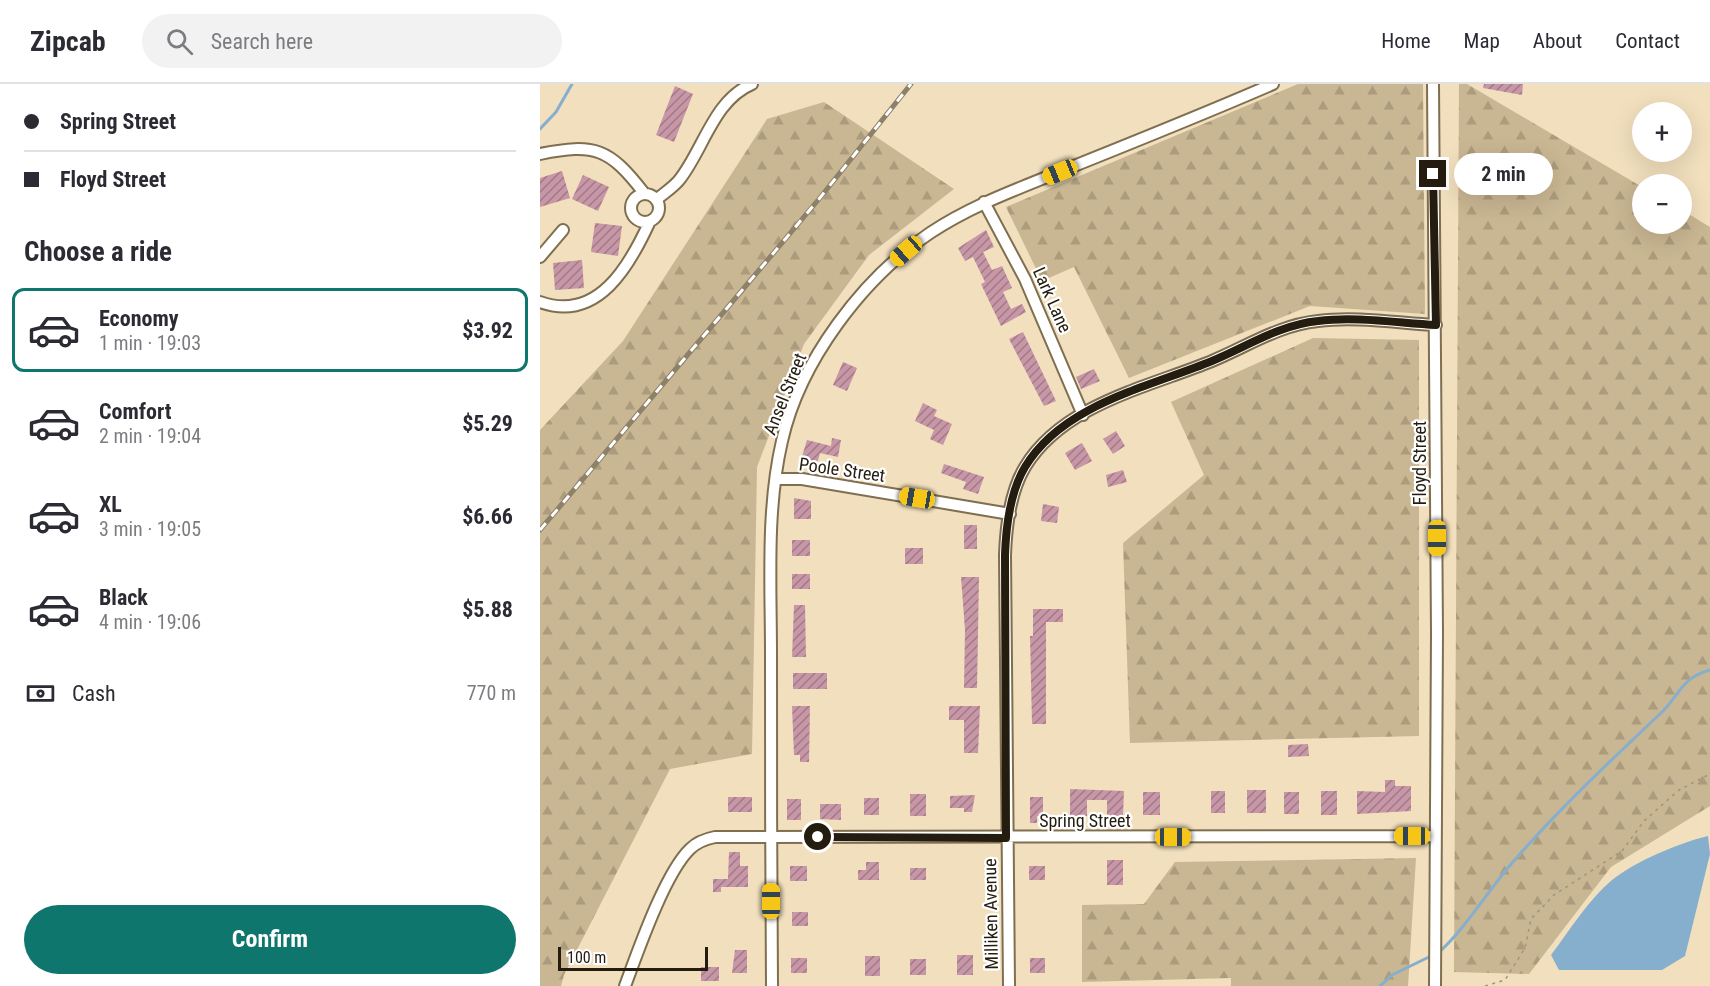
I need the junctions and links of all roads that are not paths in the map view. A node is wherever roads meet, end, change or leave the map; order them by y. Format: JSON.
{"nodes":[{"id":1,"x":752,"y":84,"type":"edge"},
{"id":2,"x":1272,"y":84,"type":"edge"},
{"id":3,"x":1433,"y":84,"type":"edge"},
{"id":4,"x":540,"y":154,"type":"edge"},
{"id":5,"x":644,"y":193,"type":"junction"},
{"id":6,"x":656,"y":200,"type":"junction"},
{"id":7,"x":984,"y":202,"type":"junction"},
{"id":8,"x":650,"y":221,"type":"junction"},
{"id":9,"x":563,"y":230,"type":"dead end"},
{"id":10,"x":540,"y":257,"type":"edge"},
{"id":11,"x":540,"y":302,"type":"edge"},
{"id":12,"x":1436,"y":325,"type":"junction"},
{"id":13,"x":1083,"y":414,"type":"junction"},
{"id":14,"x":776,"y":478,"type":"junction"},
{"id":15,"x":1010,"y":514,"type":"junction"},
{"id":16,"x":1435,"y":836,"type":"junction"},
{"id":17,"x":771,"y":837,"type":"junction"},
{"id":18,"x":1006,"y":838,"type":"junction"},
{"id":19,"x":625,"y":986,"type":"edge"},
{"id":20,"x":772,"y":986,"type":"edge"},
{"id":21,"x":1009,"y":986,"type":"edge"},
{"id":22,"x":1435,"y":986,"type":"edge"}],
"edges":[{"from":1,"to":6,"type":"street"},
{"from":2,"to":7,"type":"street","name":"Ansel Street"},
{"from":3,"to":12,"type":"street","name":"Floyd Street"},
{"from":4,"to":5,"type":"street"},
{"from":5,"to":6,"type":"street"},
{"from":5,"to":8,"type":"street"},
{"from":6,"to":8,"type":"street"},
{"from":7,"to":13,"type":"street","name":"Lark Lane"},
{"from":7,"to":14,"type":"street","name":"Ansel Street"},
{"from":8,"to":11,"type":"street"},
{"from":9,"to":10,"type":"street"},
{"from":12,"to":13,"type":"street","name":"Milliken Avenue"},
{"from":12,"to":16,"type":"street","name":"Floyd Street"},
{"from":13,"to":15,"type":"street","name":"Milliken Avenue"},
{"from":14,"to":15,"type":"street","name":"Poole Street"},
{"from":14,"to":17,"type":"street","name":"Ansel Street"},
{"from":15,"to":18,"type":"street","name":"Milliken Avenue"},
{"from":16,"to":18,"type":"street","name":"Spring Street"},
{"from":16,"to":22,"type":"street","name":"Floyd Street"},
{"from":17,"to":18,"type":"street","name":"Spring Street"},
{"from":17,"to":19,"type":"street","name":"Spring Street"},
{"from":17,"to":20,"type":"street","name":"Ansel Street"},
{"from":18,"to":21,"type":"street","name":"Milliken Avenue"}]}
